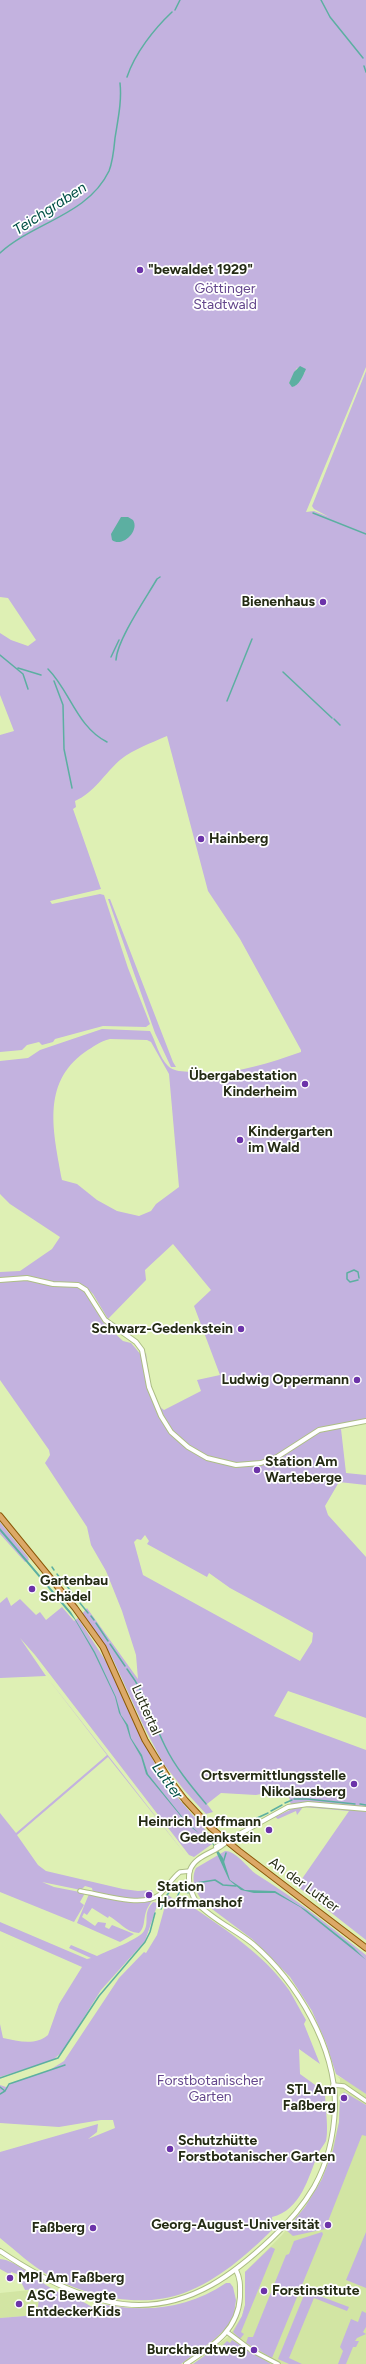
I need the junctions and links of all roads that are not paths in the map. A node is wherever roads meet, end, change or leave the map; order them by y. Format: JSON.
{"nodes":[{"id":1,"x":0,"y":1280,"type":"edge"},
{"id":2,"x":366,"y":1421,"type":"edge"},
{"id":3,"x":0,"y":1516,"type":"edge"},
{"id":4,"x":366,"y":1809,"type":"edge"},
{"id":5,"x":227,"y":1841,"type":"junction"},
{"id":6,"x":190,"y":1871,"type":"junction"},
{"id":7,"x":80,"y":1891,"type":"dead end"},
{"id":8,"x":366,"y":1948,"type":"edge"},
{"id":9,"x":332,"y":2085,"type":"junction"},
{"id":10,"x":366,"y":2101,"type":"edge"},
{"id":11,"x":0,"y":2251,"type":"edge"},
{"id":12,"x":234,"y":2270,"type":"junction"},
{"id":13,"x":227,"y":2332,"type":"junction"},
{"id":14,"x":186,"y":2364,"type":"edge"},
{"id":15,"x":278,"y":2364,"type":"edge"}],
"edges":[{"from":1,"to":2,"type":"street"},
{"from":3,"to":5,"type":"main road","name":"Luttertal"},
{"from":4,"to":5,"type":"street"},
{"from":5,"to":6,"type":"street"},
{"from":5,"to":8,"type":"main road","name":"An der Lutter"},
{"from":6,"to":7,"type":"street"},
{"from":6,"to":9,"type":"street"},
{"from":9,"to":10,"type":"street"},
{"from":9,"to":12,"type":"street"},
{"from":11,"to":12,"type":"street"},
{"from":12,"to":13,"type":"street"},
{"from":13,"to":14,"type":"street"},
{"from":13,"to":15,"type":"street"}]}
